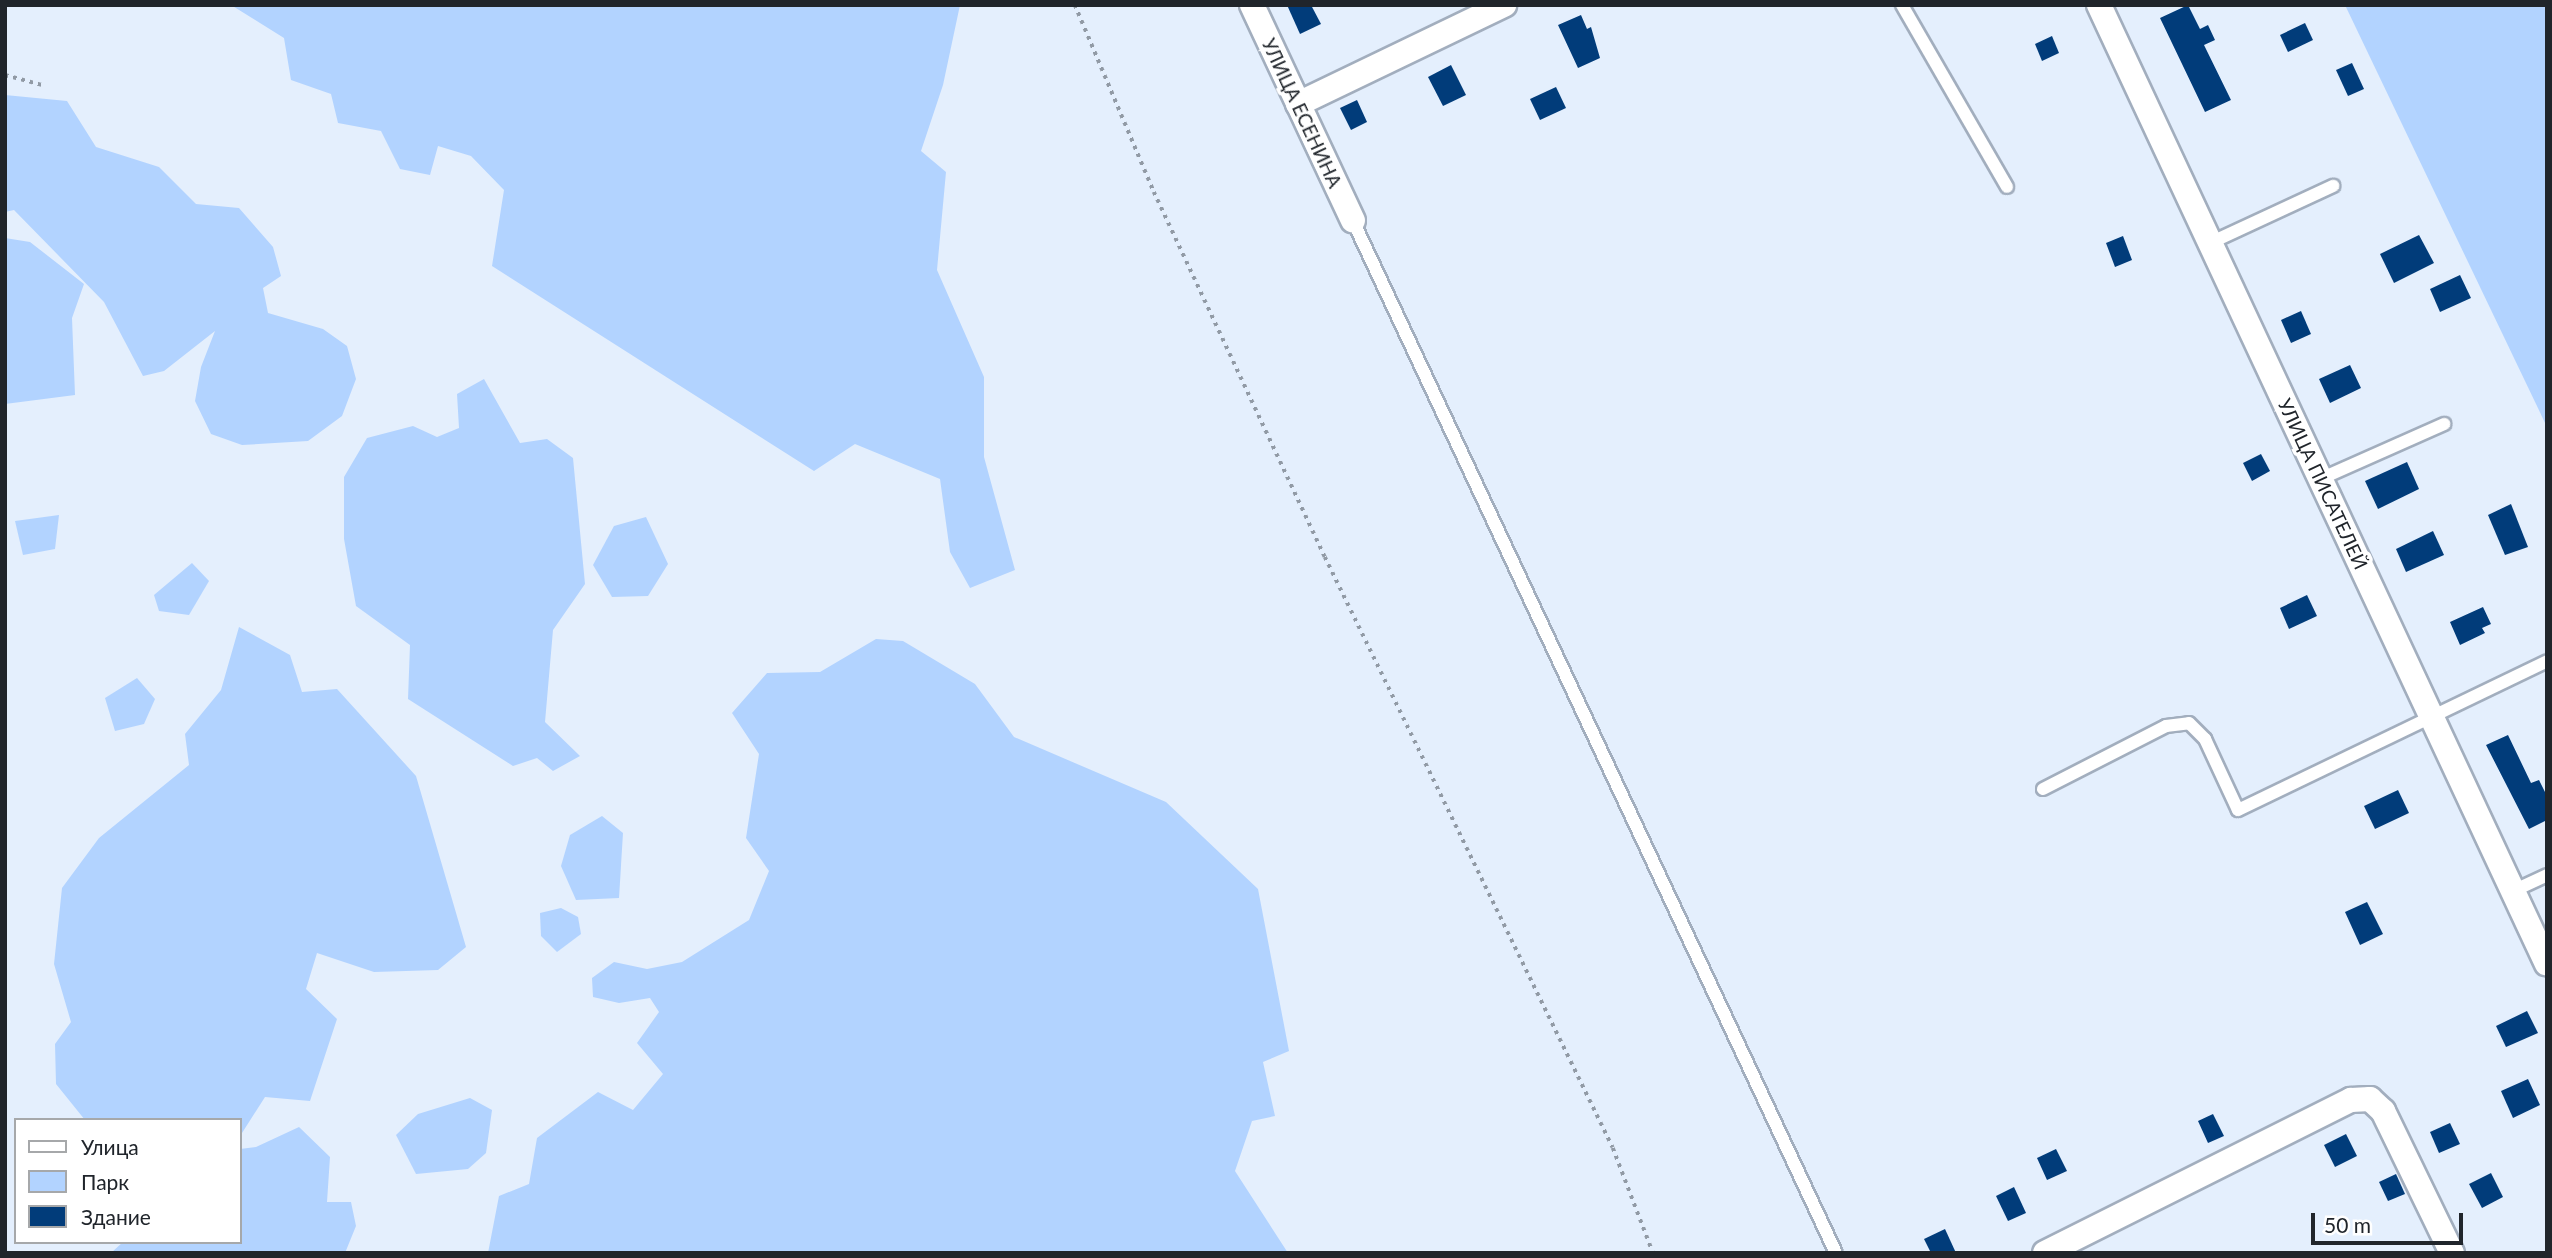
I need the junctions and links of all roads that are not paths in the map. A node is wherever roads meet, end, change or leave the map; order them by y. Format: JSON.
{"nodes":[{"id":1,"x":1252,"y":5,"type":"edge"},
{"id":2,"x":1504,"y":5,"type":"edge"},
{"id":3,"x":1902,"y":5,"type":"edge"},
{"id":4,"x":2102,"y":6,"type":"edge"},
{"id":5,"x":1298,"y":104,"type":"junction"},
{"id":6,"x":2333,"y":186,"type":"dead end"},
{"id":7,"x":2007,"y":187,"type":"dead end"},
{"id":8,"x":1353,"y":221,"type":"joint"},
{"id":9,"x":2210,"y":243,"type":"junction"},
{"id":10,"x":2444,"y":424,"type":"dead end"},
{"id":11,"x":2320,"y":479,"type":"junction"},
{"id":12,"x":2547,"y":661,"type":"edge"},
{"id":13,"x":2431,"y":717,"type":"junction"},
{"id":14,"x":2043,"y":789,"type":"dead end"},
{"id":15,"x":2547,"y":875,"type":"edge"},
{"id":16,"x":2513,"y":891,"type":"junction"},
{"id":17,"x":2547,"y":964,"type":"edge"},
{"id":18,"x":1836,"y":1253,"type":"edge"},
{"id":19,"x":2045,"y":1253,"type":"edge"},
{"id":20,"x":2452,"y":1253,"type":"edge"}],
"edges":[{"from":1,"to":5,"type":"street","name":"УЛИЦА ЕСЕНИНА"},
{"from":2,"to":5,"type":"street"},
{"from":3,"to":7,"type":"lane"},
{"from":4,"to":9,"type":"street","name":"УЛИЦА ПИСАТЕЛЕЙ"},
{"from":5,"to":8,"type":"street","name":"УЛИЦА ЕСЕНИНА"},
{"from":6,"to":9,"type":"lane"},
{"from":8,"to":18,"type":"lane"},
{"from":9,"to":11,"type":"street","name":"УЛИЦА ПИСАТЕЛЕЙ"},
{"from":10,"to":11,"type":"lane"},
{"from":11,"to":13,"type":"street","name":"УЛИЦА ПИСАТЕЛЕЙ"},
{"from":12,"to":13,"type":"lane"},
{"from":13,"to":14,"type":"lane"},
{"from":13,"to":16,"type":"street","name":"УЛИЦА ПИСАТЕЛЕЙ"},
{"from":15,"to":16,"type":"lane"},
{"from":16,"to":17,"type":"street","name":"УЛИЦА ПИСАТЕЛЕЙ"},
{"from":19,"to":20,"type":"street"}]}
